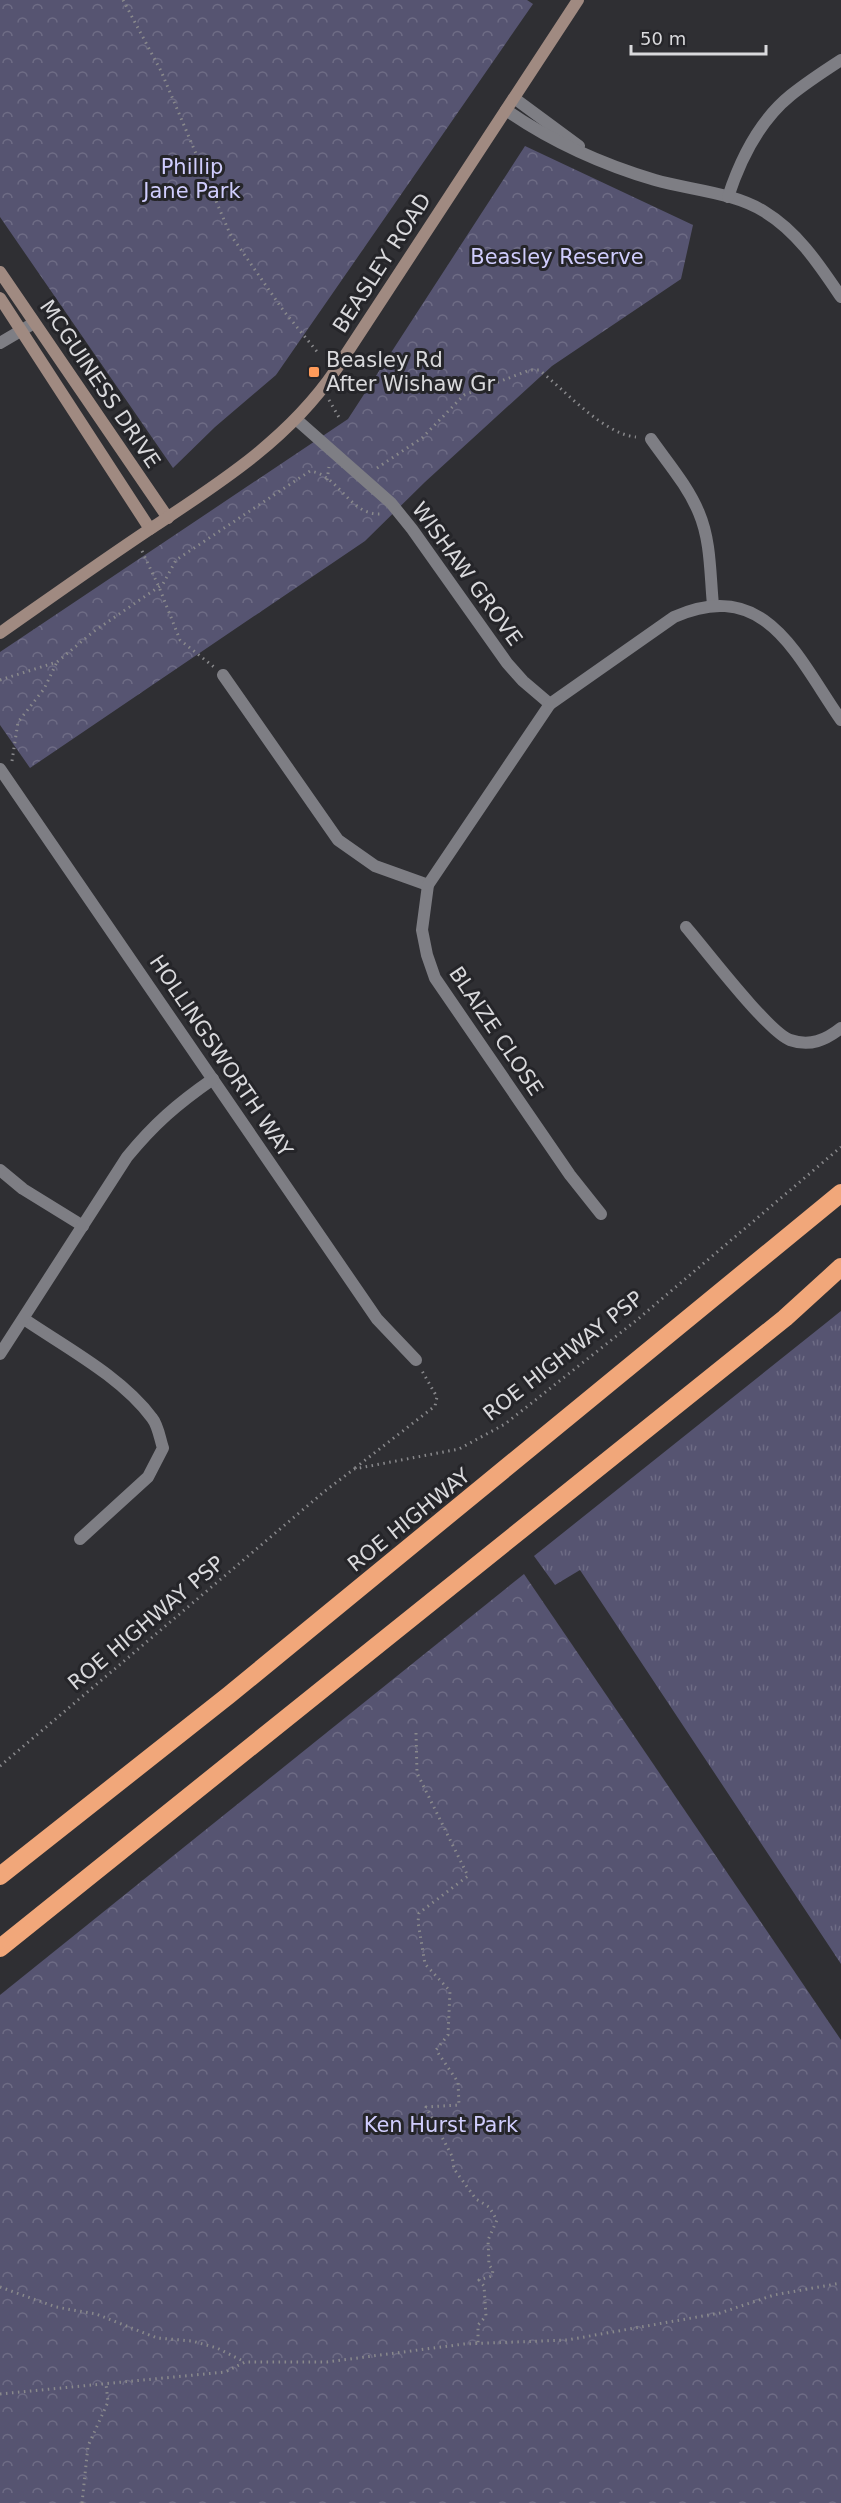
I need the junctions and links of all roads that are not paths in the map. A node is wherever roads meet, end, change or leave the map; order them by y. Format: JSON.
{"nodes":[{"id":1,"x":578,"y":0,"type":"edge"},
{"id":2,"x":841,"y":60,"type":"edge"},
{"id":3,"x":514,"y":98,"type":"junction"},
{"id":4,"x":506,"y":110,"type":"junction"},
{"id":5,"x":594,"y":158,"type":"junction"},
{"id":6,"x":728,"y":197,"type":"junction"},
{"id":7,"x":0,"y":272,"type":"edge"},
{"id":8,"x":841,"y":297,"type":"edge"},
{"id":9,"x":0,"y":298,"type":"edge"},
{"id":10,"x":34,"y":322,"type":"junction"},
{"id":11,"x":21,"y":330,"type":"junction"},
{"id":12,"x":0,"y":343,"type":"edge"},
{"id":13,"x":297,"y":420,"type":"junction"},
{"id":14,"x":651,"y":439,"type":"road end"},
{"id":15,"x":168,"y":518,"type":"junction"},
{"id":16,"x":150,"y":529,"type":"junction"},
{"id":17,"x":713,"y":605,"type":"junction"},
{"id":18,"x":0,"y":633,"type":"edge"},
{"id":19,"x":223,"y":675,"type":"road end"},
{"id":20,"x":550,"y":704,"type":"junction"},
{"id":21,"x":841,"y":720,"type":"edge"},
{"id":22,"x":1,"y":771,"type":"edge"},
{"id":23,"x":428,"y":885,"type":"junction"},
{"id":24,"x":686,"y":927,"type":"dead end"},
{"id":25,"x":841,"y":1028,"type":"edge"},
{"id":26,"x":213,"y":1079,"type":"junction"},
{"id":27,"x":0,"y":1170,"type":"edge"},
{"id":28,"x":841,"y":1193,"type":"edge"},
{"id":29,"x":601,"y":1214,"type":"dead end"},
{"id":30,"x":83,"y":1226,"type":"junction"},
{"id":31,"x":841,"y":1267,"type":"edge"},
{"id":32,"x":841,"y":1276,"type":"edge"},
{"id":33,"x":785,"y":1318,"type":"junction"},
{"id":34,"x":24,"y":1319,"type":"junction"},
{"id":35,"x":0,"y":1354,"type":"edge"},
{"id":36,"x":416,"y":1360,"type":"road end"},
{"id":37,"x":80,"y":1539,"type":"dead end"},
{"id":38,"x":0,"y":1876,"type":"edge"},
{"id":39,"x":0,"y":1948,"type":"edge"}],
"edges":[{"from":1,"to":3,"type":"main road","name":"BEASLEY ROAD"},
{"from":2,"to":6,"type":"street"},
{"from":3,"to":4,"type":"main road","name":"BEASLEY ROAD"},
{"from":3,"to":5,"type":"street"},
{"from":4,"to":5,"type":"street"},
{"from":4,"to":13,"type":"main road","name":"BEASLEY ROAD"},
{"from":5,"to":6,"type":"street"},
{"from":6,"to":8,"type":"street"},
{"from":7,"to":10,"type":"main road","name":"MCGUINESS DRIVE"},
{"from":9,"to":11,"type":"main road","name":"MCGUINESS DRIVE"},
{"from":10,"to":11,"type":"street"},
{"from":10,"to":15,"type":"main road","name":"MCGUINESS DRIVE"},
{"from":11,"to":12,"type":"street"},
{"from":11,"to":16,"type":"main road","name":"MCGUINESS DRIVE"},
{"from":13,"to":15,"type":"main road","name":"BEASLEY ROAD"},
{"from":13,"to":20,"type":"street","name":"WISHAW GROVE"},
{"from":14,"to":17,"type":"street"},
{"from":15,"to":16,"type":"main road","name":"BEASLEY ROAD"},
{"from":16,"to":18,"type":"main road","name":"BEASLEY ROAD"},
{"from":17,"to":20,"type":"street"},
{"from":17,"to":21,"type":"street"},
{"from":19,"to":23,"type":"street"},
{"from":20,"to":23,"type":"street","name":"BLAIZE CLOSE"},
{"from":22,"to":26,"type":"street","name":"HOLLINGSWORTH WAY"},
{"from":23,"to":29,"type":"street","name":"BLAIZE CLOSE"},
{"from":24,"to":25,"type":"street"},
{"from":26,"to":30,"type":"street"},
{"from":26,"to":36,"type":"street","name":"HOLLINGSWORTH WAY"},
{"from":27,"to":30,"type":"street"},
{"from":28,"to":38,"type":"highway","name":"ROE HIGHWAY"},
{"from":30,"to":34,"type":"street"},
{"from":31,"to":33,"type":"highway"},
{"from":32,"to":33,"type":"highway"},
{"from":33,"to":39,"type":"highway"},
{"from":34,"to":35,"type":"street"},
{"from":34,"to":37,"type":"street"}]}
